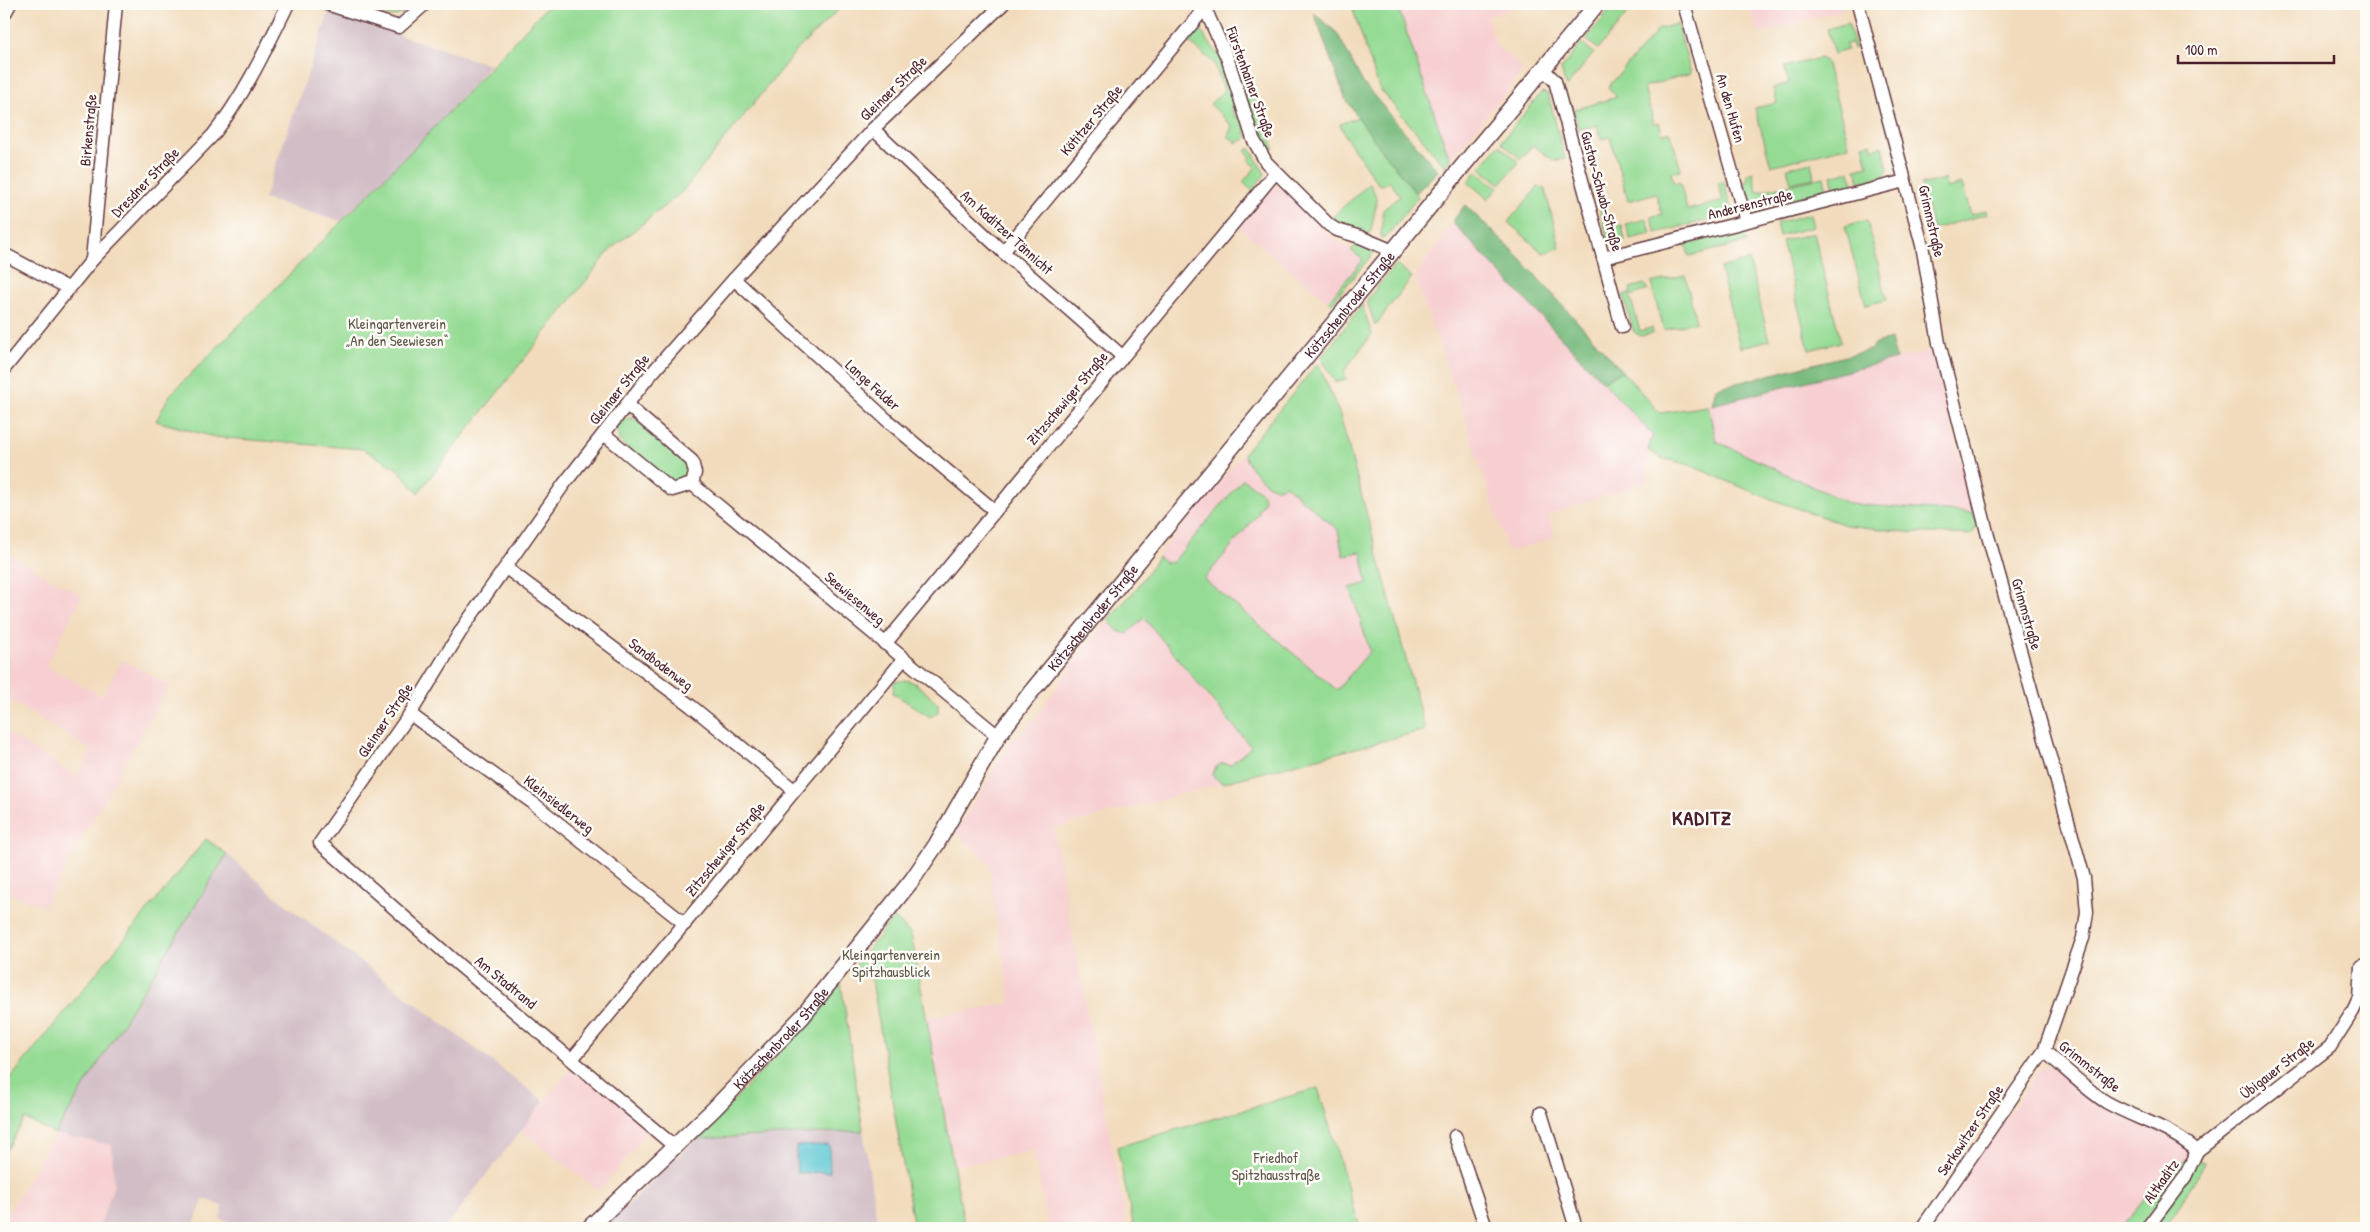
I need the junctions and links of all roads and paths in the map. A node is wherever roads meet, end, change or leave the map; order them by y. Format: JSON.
{"nodes":[{"id":1,"x":10,"y":4,"type":"edge"},
{"id":2,"x":116,"y":4,"type":"edge"},
{"id":3,"x":288,"y":4,"type":"edge"},
{"id":4,"x":328,"y":4,"type":"edge"},
{"id":5,"x":425,"y":4,"type":"edge"},
{"id":6,"x":1003,"y":4,"type":"edge"},
{"id":7,"x":1597,"y":4,"type":"edge"},
{"id":8,"x":1684,"y":4,"type":"edge"},
{"id":9,"x":1858,"y":4,"type":"edge"},
{"id":10,"x":1204,"y":6,"type":"edge"},
{"id":11,"x":4,"y":15,"type":"edge"},
{"id":12,"x":1543,"y":69,"type":"junction"},
{"id":13,"x":873,"y":129,"type":"junction"},
{"id":14,"x":1275,"y":173,"type":"junction"},
{"id":15,"x":1905,"y":181,"type":"junction"},
{"id":16,"x":1746,"y":222,"type":"junction"},
{"id":17,"x":1393,"y":251,"type":"junction"},
{"id":18,"x":1003,"y":252,"type":"junction"},
{"id":19,"x":4,"y":254,"type":"edge"},
{"id":20,"x":1603,"y":258,"type":"junction"},
{"id":21,"x":92,"y":260,"type":"junction"},
{"id":22,"x":734,"y":279,"type":"junction"},
{"id":23,"x":68,"y":288,"type":"junction"},
{"id":24,"x":1622,"y":327,"type":"dead end"},
{"id":25,"x":1122,"y":356,"type":"junction"},
{"id":26,"x":4,"y":369,"type":"edge"},
{"id":27,"x":627,"y":405,"type":"junction"},
{"id":28,"x":604,"y":434,"type":"junction"},
{"id":29,"x":692,"y":484,"type":"junction"},
{"id":30,"x":995,"y":511,"type":"junction"},
{"id":31,"x":506,"y":568,"type":"junction"},
{"id":32,"x":885,"y":644,"type":"junction"},
{"id":33,"x":902,"y":660,"type":"junction"},
{"id":34,"x":410,"y":714,"type":"junction"},
{"id":35,"x":998,"y":736,"type":"junction"},
{"id":36,"x":794,"y":790,"type":"junction"},
{"id":37,"x":320,"y":843,"type":"joint"},
{"id":38,"x":685,"y":924,"type":"junction"},
{"id":39,"x":2361,"y":966,"type":"dead end"},
{"id":40,"x":2044,"y":1051,"type":"junction"},
{"id":41,"x":573,"y":1058,"type":"junction"},
{"id":42,"x":1541,"y":1113,"type":"dead end"},
{"id":43,"x":1455,"y":1136,"type":"dead end"},
{"id":44,"x":674,"y":1146,"type":"junction"},
{"id":45,"x":2197,"y":1151,"type":"junction"},
{"id":46,"x":1924,"y":1226,"type":"edge"},
{"id":47,"x":589,"y":1228,"type":"edge"},
{"id":48,"x":1486,"y":1228,"type":"edge"},
{"id":49,"x":1576,"y":1228,"type":"edge"},
{"id":50,"x":2147,"y":1228,"type":"edge"}],
"edges":[{"from":1,"to":11,"type":"street"},
{"from":2,"to":21,"type":"street","name":"Birkenstraße"},
{"from":3,"to":21,"type":"street","name":"Dresdner Straße"},
{"from":4,"to":5,"type":"street"},
{"from":6,"to":13,"type":"street","name":"Gleinaer Straße"},
{"from":7,"to":12,"type":"street","name":"Kötzschenbroder Straße"},
{"from":8,"to":16,"type":"street","name":"An den Hufen"},
{"from":9,"to":15,"type":"street","name":"Grimmstraße"},
{"from":10,"to":14,"type":"street","name":"Fürstenhainer Straße"},
{"from":10,"to":18,"type":"street","name":"Kötitzer Straße"},
{"from":12,"to":17,"type":"street","name":"Kötzschenbroder Straße"},
{"from":12,"to":20,"type":"street","name":"Gustav-Schwab-Straße"},
{"from":13,"to":18,"type":"street","name":"Am Kaditzer Tännicht"},
{"from":13,"to":22,"type":"street","name":"Gleinaer Straße"},
{"from":14,"to":17,"type":"street","name":"Fürstenhainer Straße"},
{"from":14,"to":25,"type":"street","name":"Zitzschewiger Straße"},
{"from":15,"to":16,"type":"street","name":"Andersenstraße"},
{"from":15,"to":40,"type":"street","name":"Grimmstraße"},
{"from":16,"to":20,"type":"street","name":"Andersenstraße"},
{"from":17,"to":35,"type":"street","name":"Kötzschenbroder Straße"},
{"from":18,"to":25,"type":"street","name":"Am Kaditzer Tännicht"},
{"from":19,"to":23,"type":"street"},
{"from":20,"to":24,"type":"street","name":"Gustav-Schwab-Straße"},
{"from":21,"to":23,"type":"street","name":"Dresdner Straße"},
{"from":22,"to":27,"type":"street","name":"Gleinaer Straße"},
{"from":22,"to":30,"type":"street","name":"Lange Felder"},
{"from":23,"to":26,"type":"street","name":"Dresdner Straße"},
{"from":25,"to":30,"type":"street","name":"Zitzschewiger Straße"},
{"from":27,"to":28,"type":"street","name":"Gleinaer Straße"},
{"from":27,"to":29,"type":"street"},
{"from":28,"to":29,"type":"street"},
{"from":28,"to":31,"type":"street","name":"Gleinaer Straße"},
{"from":29,"to":32,"type":"street","name":"Seewiesenweg"},
{"from":30,"to":32,"type":"street","name":"Zitzschewiger Straße"},
{"from":31,"to":34,"type":"street","name":"Gleinaer Straße"},
{"from":31,"to":36,"type":"street","name":"Sandbodenweg"},
{"from":32,"to":33,"type":"street","name":"Seewiesenweg"},
{"from":33,"to":35,"type":"street","name":"Seewiesenweg"},
{"from":33,"to":36,"type":"street","name":"Zitzschewiger Straße"},
{"from":34,"to":37,"type":"street","name":"Gleinaer Straße"},
{"from":34,"to":38,"type":"street","name":"Kleinsiedlerweg"},
{"from":35,"to":44,"type":"street","name":"Kötzschenbroder Straße"},
{"from":36,"to":38,"type":"street","name":"Zitzschewiger Straße"},
{"from":37,"to":41,"type":"street","name":"Am Stadtrand"},
{"from":38,"to":41,"type":"street","name":"Zitzschewiger Straße"},
{"from":39,"to":45,"type":"street","name":"Übigauer Straße"},
{"from":40,"to":45,"type":"street","name":"Grimmstraße"},
{"from":40,"to":46,"type":"street","name":"Serkowitzer Straße"},
{"from":41,"to":44,"type":"street","name":"Am Stadtrand"},
{"from":42,"to":49,"type":"street"},
{"from":43,"to":48,"type":"street"},
{"from":44,"to":47,"type":"street","name":"Kötzschenbroder Straße"},
{"from":45,"to":50,"type":"street","name":"Altkaditz"}]}
